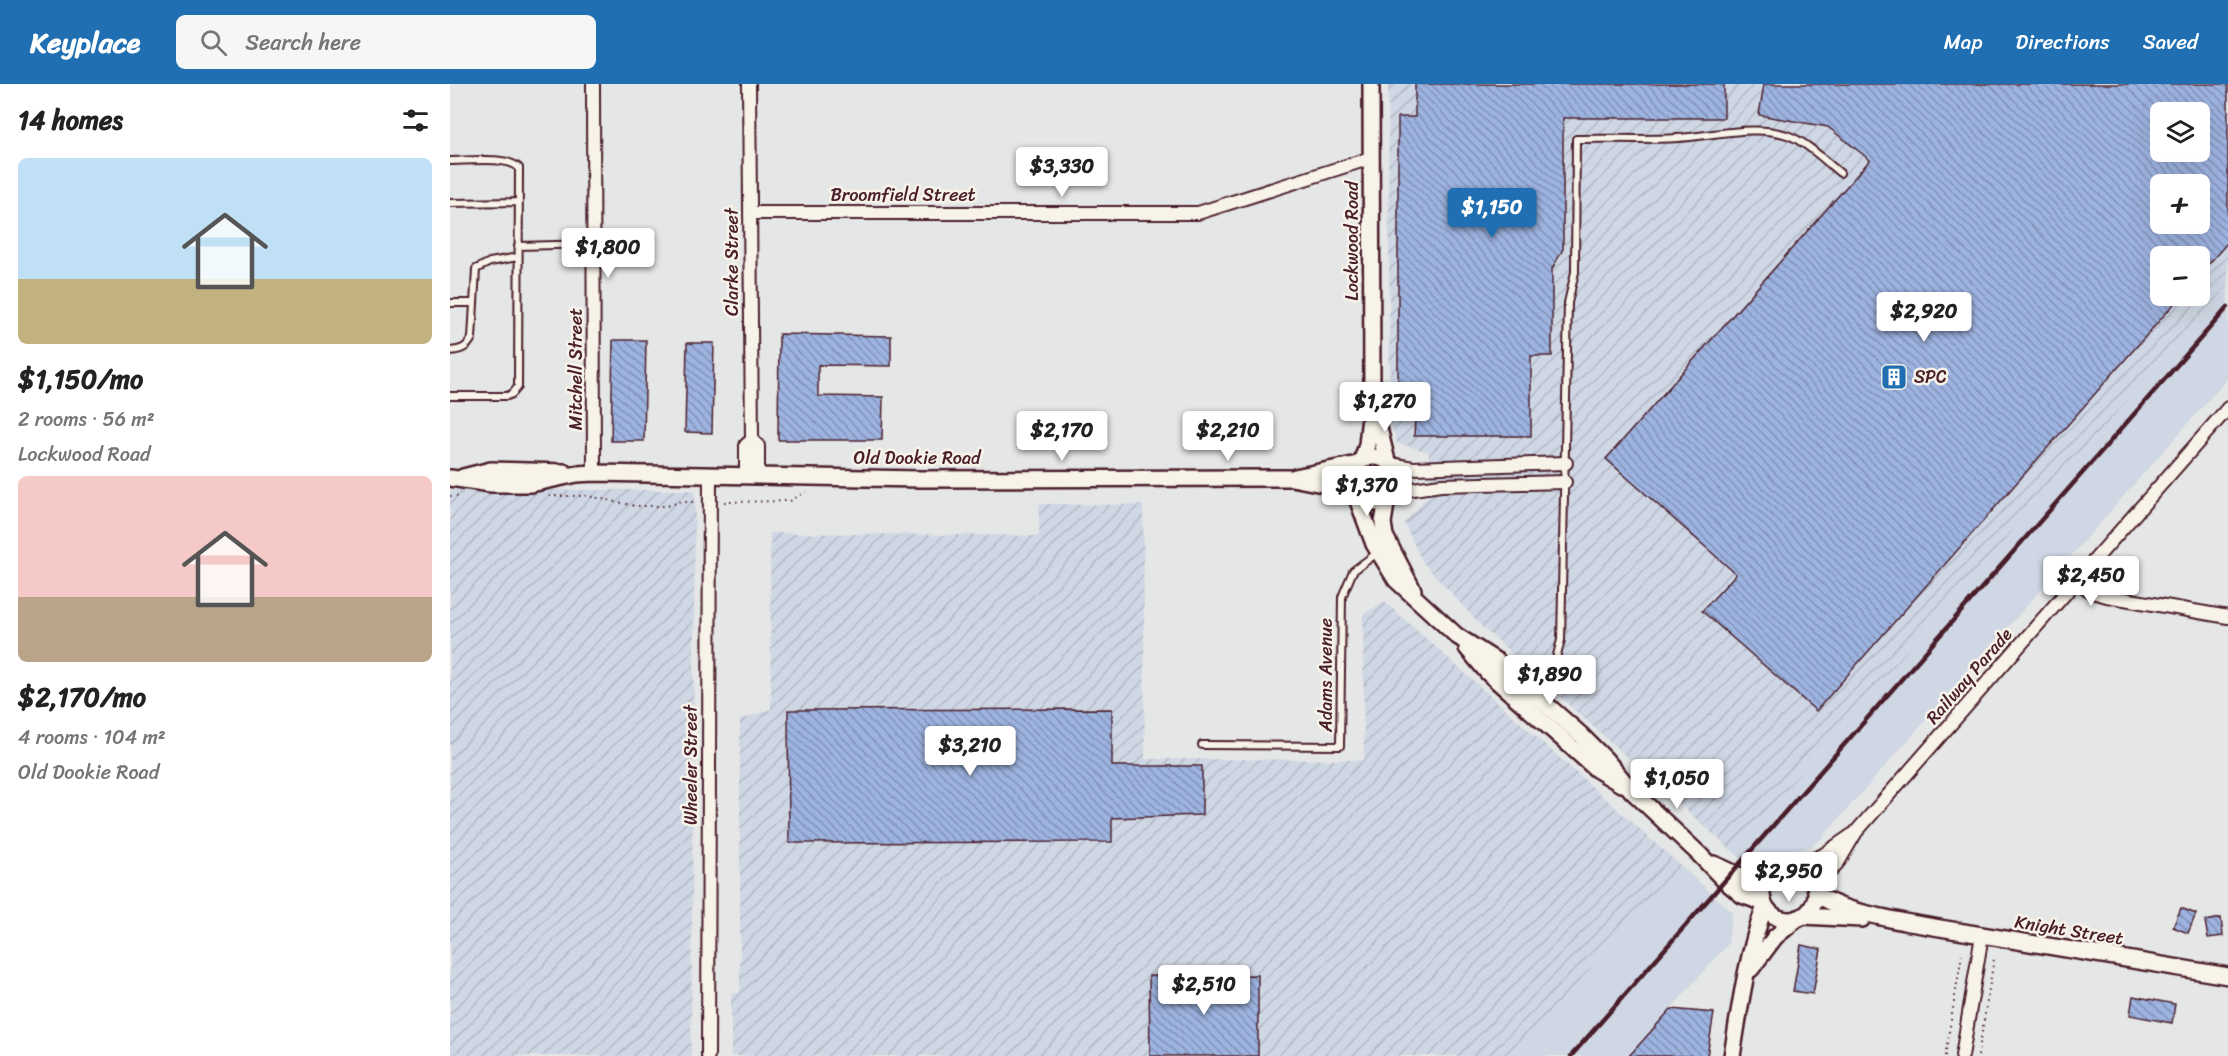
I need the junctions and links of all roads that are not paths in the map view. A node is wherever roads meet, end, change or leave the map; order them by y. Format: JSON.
{"nodes":[{"id":1,"x":593,"y":84,"type":"edge"},
{"id":2,"x":749,"y":84,"type":"edge"},
{"id":3,"x":1371,"y":84,"type":"edge"},
{"id":4,"x":1371,"y":158,"type":"junction"},
{"id":5,"x":450,"y":161,"type":"edge"},
{"id":6,"x":1840,"y":173,"type":"dead end"},
{"id":7,"x":518,"y":202,"type":"junction"},
{"id":8,"x":450,"y":203,"type":"edge"},
{"id":9,"x":750,"y":213,"type":"junction"},
{"id":10,"x":593,"y":244,"type":"junction"},
{"id":11,"x":518,"y":246,"type":"junction"},
{"id":12,"x":518,"y":257,"type":"junction"},
{"id":13,"x":450,"y":303,"type":"edge"},
{"id":14,"x":473,"y":303,"type":"junction"},
{"id":15,"x":450,"y":351,"type":"edge"},
{"id":16,"x":450,"y":396,"type":"edge"},
{"id":17,"x":1372,"y":398,"type":"junction"},
{"id":18,"x":2228,"y":408,"type":"edge"},
{"id":19,"x":1360,"y":462,"type":"junction"},
{"id":20,"x":1388,"y":462,"type":"junction"},
{"id":21,"x":1566,"y":463,"type":"junction"},
{"id":22,"x":594,"y":473,"type":"junction"},
{"id":23,"x":710,"y":475,"type":"junction"},
{"id":24,"x":752,"y":476,"type":"junction"},
{"id":25,"x":455,"y":478,"type":"edge"},
{"id":26,"x":1292,"y":478,"type":"junction"},
{"id":27,"x":1565,"y":482,"type":"junction"},
{"id":28,"x":1354,"y":491,"type":"junction"},
{"id":29,"x":1390,"y":495,"type":"junction"},
{"id":30,"x":1379,"y":554,"type":"junction"},
{"id":31,"x":2077,"y":581,"type":"junction"},
{"id":32,"x":1417,"y":598,"type":"junction"},
{"id":33,"x":2228,"y":617,"type":"edge"},
{"id":34,"x":1531,"y":700,"type":"junction"},
{"id":35,"x":1581,"y":735,"type":"junction"},
{"id":36,"x":1566,"y":742,"type":"junction"},
{"id":37,"x":1202,"y":745,"type":"dead end"},
{"id":38,"x":1632,"y":791,"type":"junction"},
{"id":39,"x":1856,"y":832,"type":"junction"},
{"id":40,"x":1699,"y":854,"type":"junction"},
{"id":41,"x":1781,"y":868,"type":"junction"},
{"id":42,"x":1768,"y":877,"type":"junction"},
{"id":43,"x":1816,"y":892,"type":"junction"},
{"id":44,"x":1765,"y":905,"type":"junction"},
{"id":45,"x":1800,"y":917,"type":"junction"},
{"id":46,"x":1904,"y":922,"type":"junction"},
{"id":47,"x":1982,"y":935,"type":"junction"},
{"id":48,"x":2228,"y":976,"type":"edge"},
{"id":49,"x":1743,"y":991,"type":"junction"},
{"id":50,"x":708,"y":1056,"type":"edge"},
{"id":51,"x":1732,"y":1056,"type":"edge"},
{"id":52,"x":1962,"y":1056,"type":"edge"}],
"edges":[{"from":1,"to":10,"type":"street","name":"Mitchell Street"},
{"from":2,"to":9,"type":"street","name":"Clarke Street"},
{"from":3,"to":4,"type":"street","name":"Lockwood Road"},
{"from":4,"to":9,"type":"street","name":"Broomfield Street"},
{"from":4,"to":17,"type":"street","name":"Lockwood Road"},
{"from":5,"to":7,"type":"lane"},
{"from":6,"to":21,"type":"lane"},
{"from":7,"to":8,"type":"lane"},
{"from":7,"to":11,"type":"lane"},
{"from":9,"to":24,"type":"street","name":"Clarke Street"},
{"from":10,"to":11,"type":"lane"},
{"from":10,"to":22,"type":"street","name":"Mitchell Street"},
{"from":11,"to":12,"type":"lane"},
{"from":12,"to":14,"type":"lane"},
{"from":12,"to":16,"type":"lane"},
{"from":13,"to":14,"type":"lane"},
{"from":14,"to":15,"type":"lane"},
{"from":17,"to":19,"type":"street","name":"Lockwood Road"},
{"from":17,"to":20,"type":"street","name":"Lockwood Road"},
{"from":18,"to":31,"type":"street","name":"Railway Parade"},
{"from":19,"to":20,"type":"street"},
{"from":19,"to":26,"type":"street","name":"Old Dookie Road"},
{"from":19,"to":28,"type":"street"},
{"from":20,"to":21,"type":"street"},
{"from":20,"to":29,"type":"street"},
{"from":21,"to":27,"type":"lane"},
{"from":22,"to":23,"type":"street","name":"Old Dookie Road"},
{"from":22,"to":25,"type":"street","name":"Old Dookie Road"},
{"from":23,"to":24,"type":"street","name":"Old Dookie Road"},
{"from":23,"to":50,"type":"street","name":"Wheeler Street"},
{"from":24,"to":26,"type":"street","name":"Old Dookie Road"},
{"from":26,"to":28,"type":"street","name":"Old Dookie Road"},
{"from":27,"to":29,"type":"street"},
{"from":27,"to":34,"type":"lane"},
{"from":28,"to":29,"type":"street"},
{"from":28,"to":30,"type":"street"},
{"from":29,"to":32,"type":"street"},
{"from":30,"to":32,"type":"street"},
{"from":30,"to":37,"type":"lane","name":"Adams Avenue"},
{"from":31,"to":33,"type":"street"},
{"from":31,"to":39,"type":"street","name":"Railway Parade"},
{"from":32,"to":34,"type":"street"},
{"from":34,"to":35,"type":"street"},
{"from":34,"to":36,"type":"street"},
{"from":35,"to":36,"type":"street"},
{"from":35,"to":38,"type":"street"},
{"from":36,"to":38,"type":"street"},
{"from":38,"to":40,"type":"street"},
{"from":39,"to":41,"type":"street","name":"Railway Parade"},
{"from":39,"to":43,"type":"street","name":"Railway Parade"},
{"from":40,"to":42,"type":"street"},
{"from":40,"to":44,"type":"street"},
{"from":41,"to":42,"type":"street"},
{"from":41,"to":43,"type":"street"},
{"from":42,"to":44,"type":"street"},
{"from":43,"to":45,"type":"street"},
{"from":43,"to":46,"type":"street","name":"Knight Street"},
{"from":44,"to":45,"type":"street"},
{"from":44,"to":49,"type":"street"},
{"from":45,"to":46,"type":"street","name":"Knight Street"},
{"from":45,"to":49,"type":"street"},
{"from":46,"to":47,"type":"street","name":"Knight Street"},
{"from":47,"to":48,"type":"street","name":"Knight Street"},
{"from":47,"to":52,"type":"street"},
{"from":49,"to":51,"type":"street"}]}
